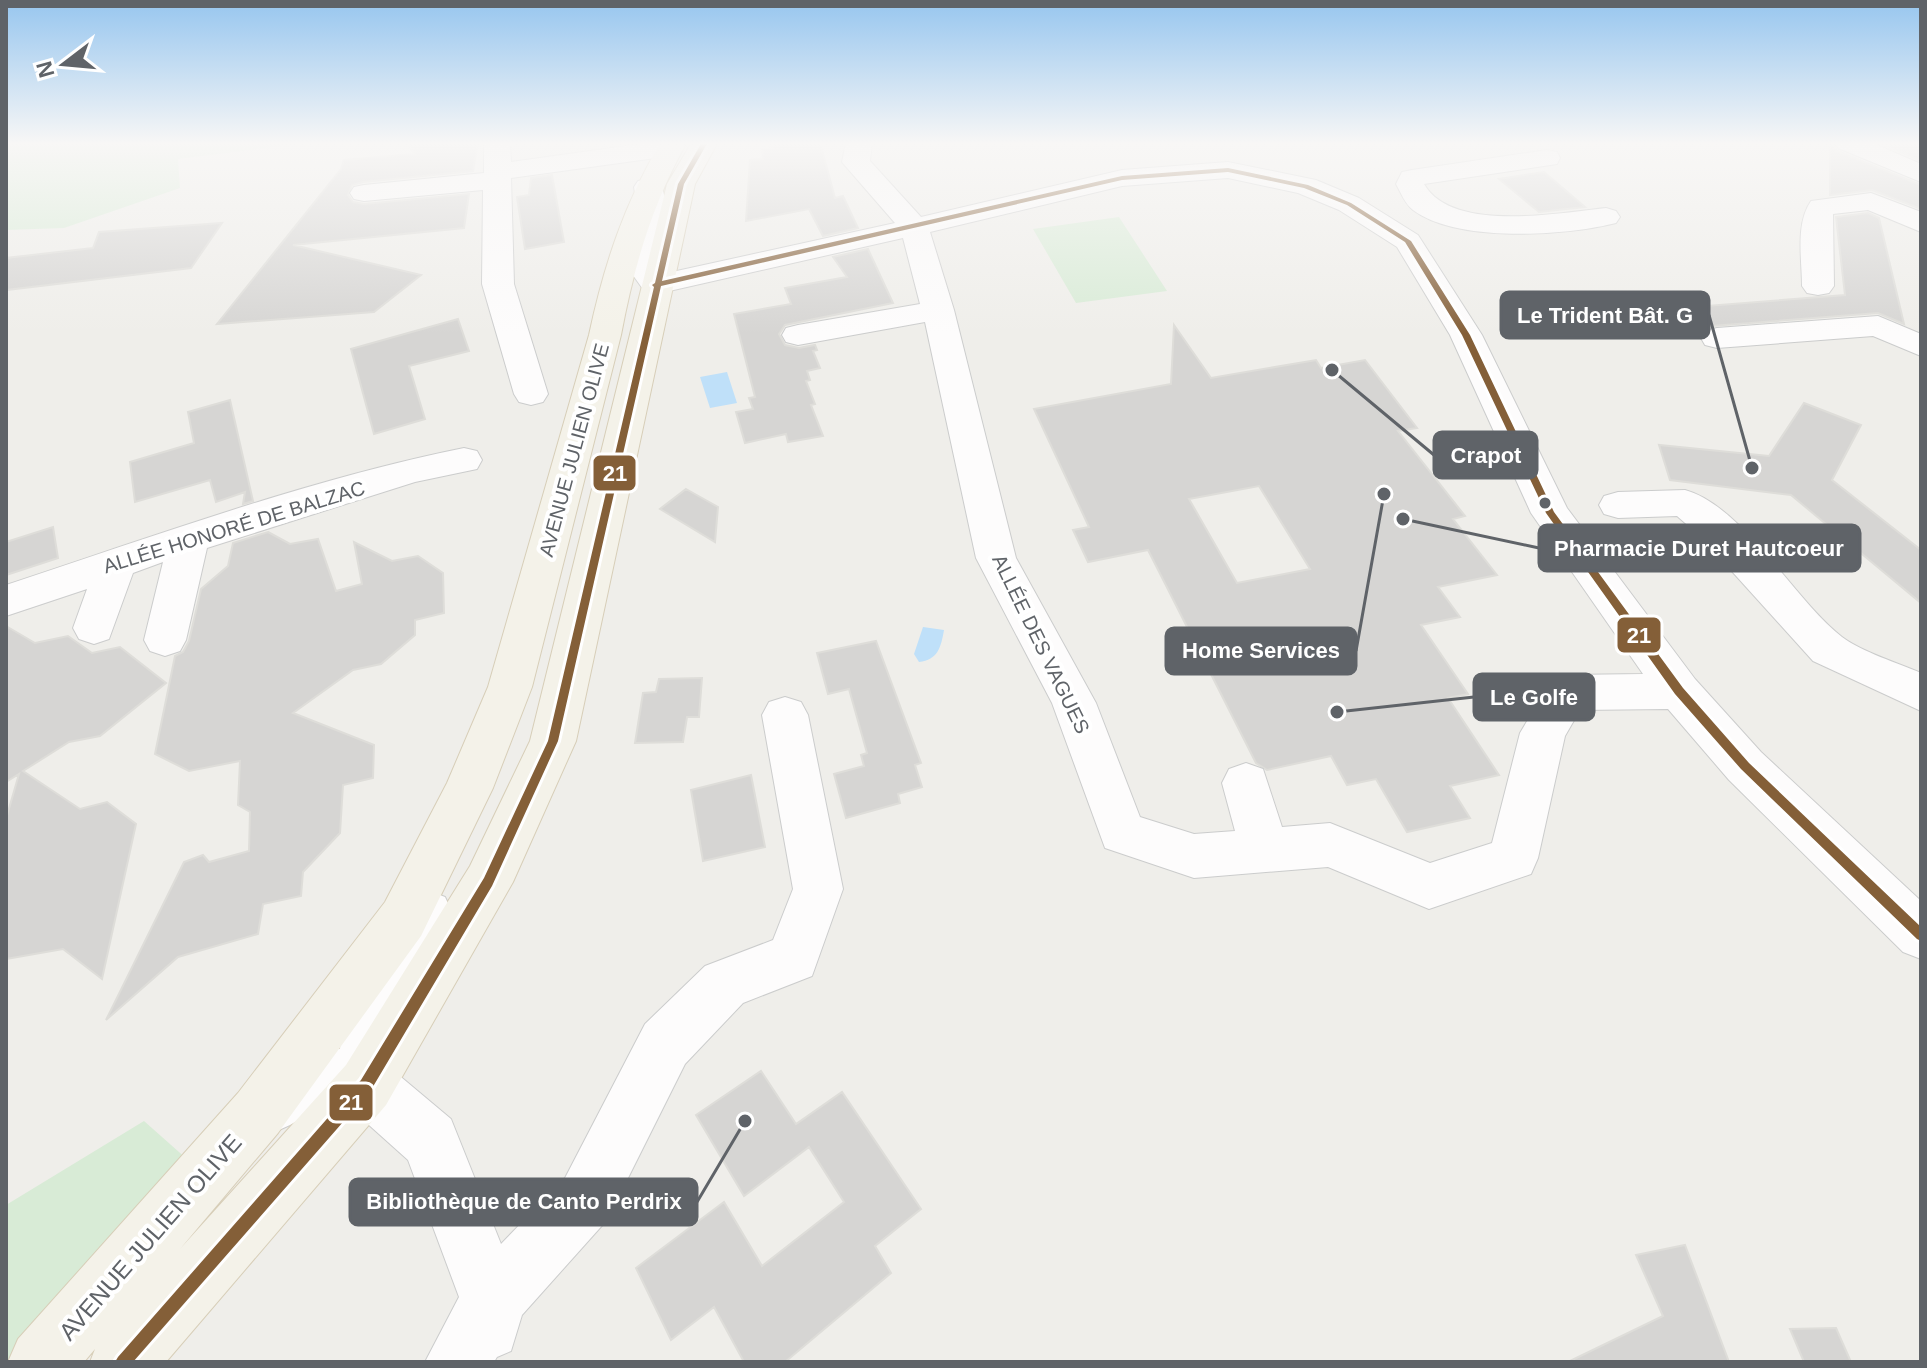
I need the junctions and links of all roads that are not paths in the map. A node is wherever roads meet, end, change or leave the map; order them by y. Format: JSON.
{"nodes":[{"id":1,"x":497,"y":206,"type":"edge"},
{"id":2,"x":650,"y":206,"type":"edge"},
{"id":3,"x":654,"y":206,"type":"edge"},
{"id":4,"x":676,"y":206,"type":"edge"},
{"id":5,"x":895,"y":206,"type":"edge"},
{"id":6,"x":985,"y":206,"type":"edge"},
{"id":7,"x":1352,"y":206,"type":"edge"},
{"id":8,"x":1428,"y":206,"type":"edge"},
{"id":9,"x":1831,"y":206,"type":"edge"},
{"id":10,"x":1882,"y":206,"type":"edge"},
{"id":11,"x":1606,"y":217,"type":"dead end"},
{"id":12,"x":1921,"y":223,"type":"edge"},
{"id":13,"x":914,"y":227,"type":"junction"},
{"id":14,"x":656,"y":285,"type":"junction"},
{"id":15,"x":1818,"y":286,"type":"dead end"},
{"id":16,"x":938,"y":310,"type":"junction"},
{"id":17,"x":798,"y":335,"type":"dead end"},
{"id":18,"x":1717,"y":338,"type":"dead end"},
{"id":19,"x":1921,"y":346,"type":"edge"},
{"id":20,"x":531,"y":394,"type":"dead end"},
{"id":21,"x":464,"y":460,"type":"dead end"},
{"id":22,"x":1618,"y":505,"type":"dead end"},
{"id":23,"x":189,"y":539,"type":"junction"},
{"id":24,"x":116,"y":563,"type":"junction"},
{"id":25,"x":6,"y":601,"type":"edge"},
{"id":26,"x":94,"y":628,"type":"dead end"},
{"id":27,"x":165,"y":640,"type":"dead end"},
{"id":28,"x":1679,"y":691,"type":"junction"},
{"id":29,"x":1921,"y":693,"type":"edge"},
{"id":30,"x":500,"y":713,"type":"junction"},
{"id":31,"x":785,"y":715,"type":"dead end"},
{"id":32,"x":1246,"y":783,"type":"dead end"},
{"id":33,"x":1264,"y":849,"type":"junction"},
{"id":34,"x":1921,"y":935,"type":"edge"},
{"id":35,"x":366,"y":1085,"type":"junction"},
{"id":36,"x":258,"y":1113,"type":"junction"},
{"id":37,"x":488,"y":1332,"type":"edge"},
{"id":38,"x":41,"y":1362,"type":"edge"},
{"id":39,"x":123,"y":1362,"type":"edge"},
{"id":40,"x":458,"y":1362,"type":"edge"}],
"edges":[{"from":1,"to":20,"type":"street"},
{"from":2,"to":30,"type":"main road","name":"AVENUE JULIEN OLIVE"},
{"from":3,"to":14,"type":"street"},
{"from":4,"to":14,"type":"main road"},
{"from":5,"to":13,"type":"street","name":"ALLÉE DES VAGUES"},
{"from":6,"to":13,"type":"street"},
{"from":7,"to":28,"type":"street"},
{"from":8,"to":11,"type":"street"},
{"from":9,"to":15,"type":"street"},
{"from":10,"to":12,"type":"street"},
{"from":13,"to":14,"type":"street"},
{"from":13,"to":16,"type":"street","name":"ALLÉE DES VAGUES"},
{"from":14,"to":35,"type":"main road"},
{"from":16,"to":17,"type":"street"},
{"from":16,"to":33,"type":"street","name":"ALLÉE DES VAGUES"},
{"from":18,"to":19,"type":"street"},
{"from":21,"to":23,"type":"street","name":"ALLÉE HONORÉ DE BALZAC"},
{"from":22,"to":29,"type":"street"},
{"from":23,"to":24,"type":"street","name":"ALLÉE HONORÉ DE BALZAC"},
{"from":23,"to":27,"type":"street"},
{"from":24,"to":25,"type":"street","name":"ALLÉE HONORÉ DE BALZAC"},
{"from":24,"to":26,"type":"street"},
{"from":28,"to":33,"type":"street","name":"ALLÉE DES VAGUES"},
{"from":28,"to":34,"type":"street"},
{"from":30,"to":35,"type":"street","name":"AVENUE JULIEN OLIVE"},
{"from":30,"to":36,"type":"main road","name":"AVENUE JULIEN OLIVE"},
{"from":31,"to":37,"type":"street"},
{"from":32,"to":33,"type":"street"},
{"from":35,"to":36,"type":"street","name":"AVENUE JULIEN OLIVE"},
{"from":35,"to":37,"type":"street"},
{"from":35,"to":39,"type":"main road"},
{"from":36,"to":38,"type":"main road","name":"AVENUE JULIEN OLIVE"},
{"from":37,"to":40,"type":"street"}]}
